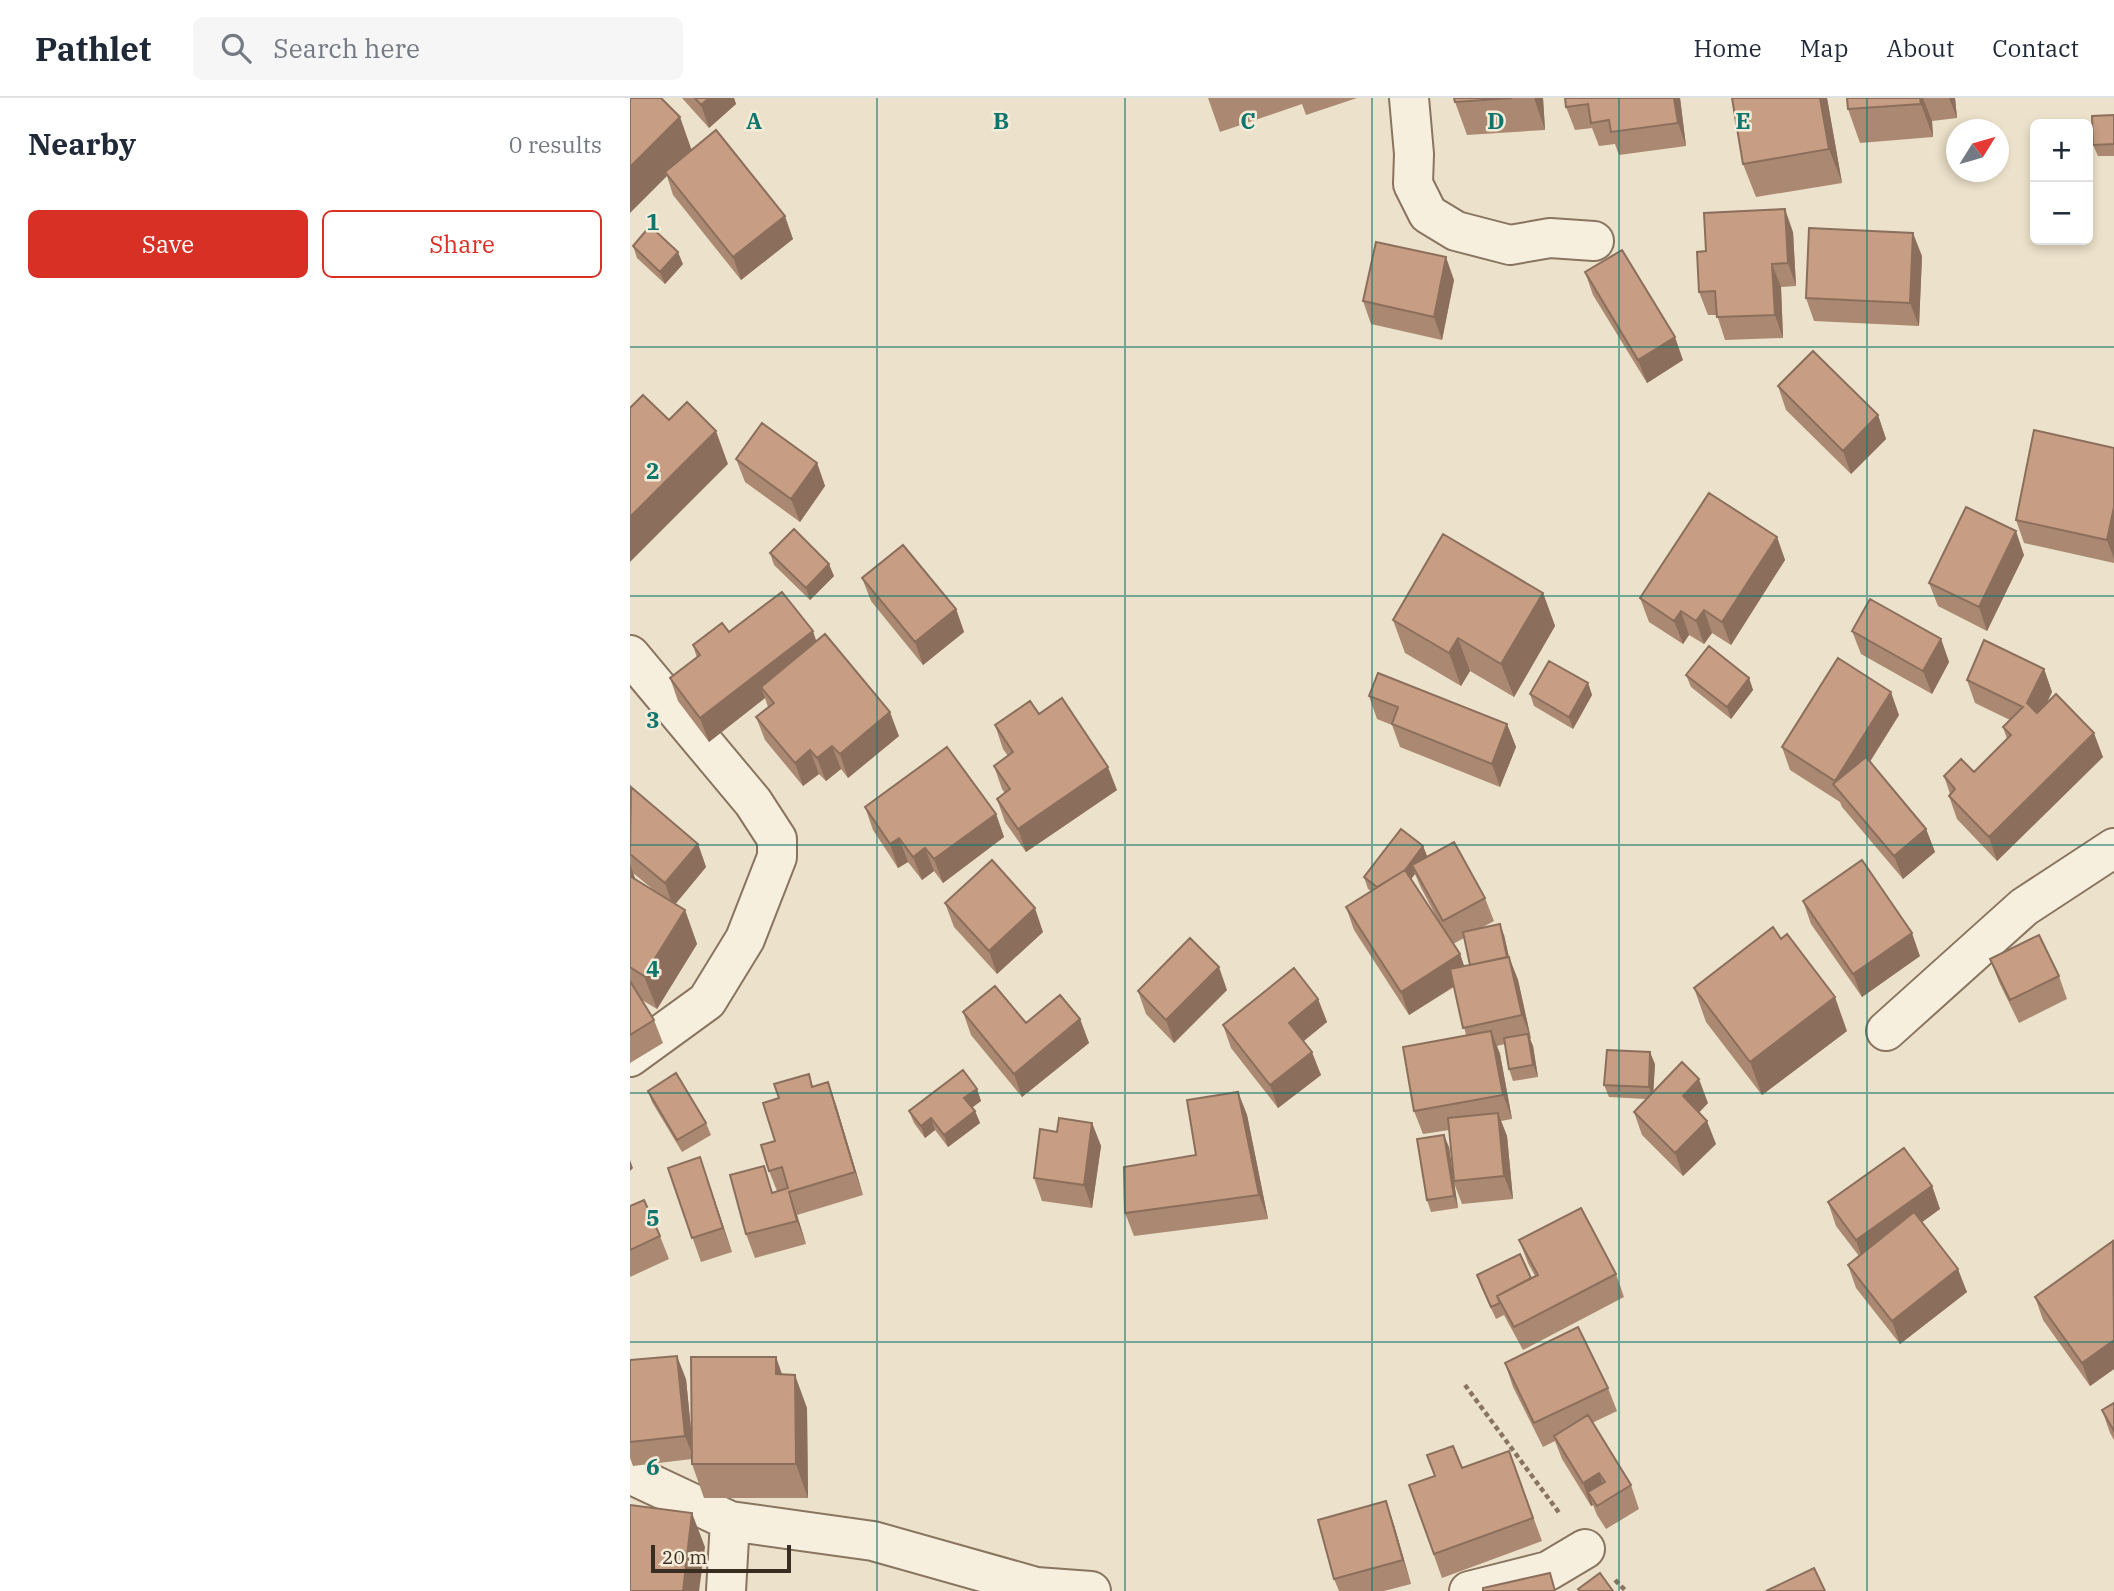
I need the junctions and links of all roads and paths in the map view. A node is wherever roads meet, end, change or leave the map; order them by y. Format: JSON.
{"nodes":[{"id":1,"x":1409,"y":98,"type":"edge"},
{"id":2,"x":1594,"y":242,"type":"dead end"},
{"id":3,"x":630,"y":654,"type":"edge"},
{"id":4,"x":2114,"y":848,"type":"edge"},
{"id":5,"x":1886,"y":1031,"type":"dead end"},
{"id":6,"x":630,"y":1057,"type":"edge"},
{"id":7,"x":1465,"y":1385,"type":"dead end"},
{"id":8,"x":630,"y":1474,"type":"edge"},
{"id":9,"x":730,"y":1521,"type":"junction"},
{"id":10,"x":1585,"y":1549,"type":"junction"},
{"id":11,"x":726,"y":1591,"type":"edge"},
{"id":12,"x":1091,"y":1591,"type":"edge"},
{"id":13,"x":1469,"y":1591,"type":"edge"},
{"id":14,"x":1626,"y":1591,"type":"edge"}],
"edges":[{"from":1,"to":2,"type":"street"},
{"from":3,"to":6,"type":"street"},
{"from":4,"to":5,"type":"street"},
{"from":7,"to":10,"type":"path"},
{"from":8,"to":9,"type":"street"},
{"from":9,"to":11,"type":"street"},
{"from":9,"to":12,"type":"street"},
{"from":10,"to":13,"type":"street"},
{"from":10,"to":14,"type":"path"}]}
